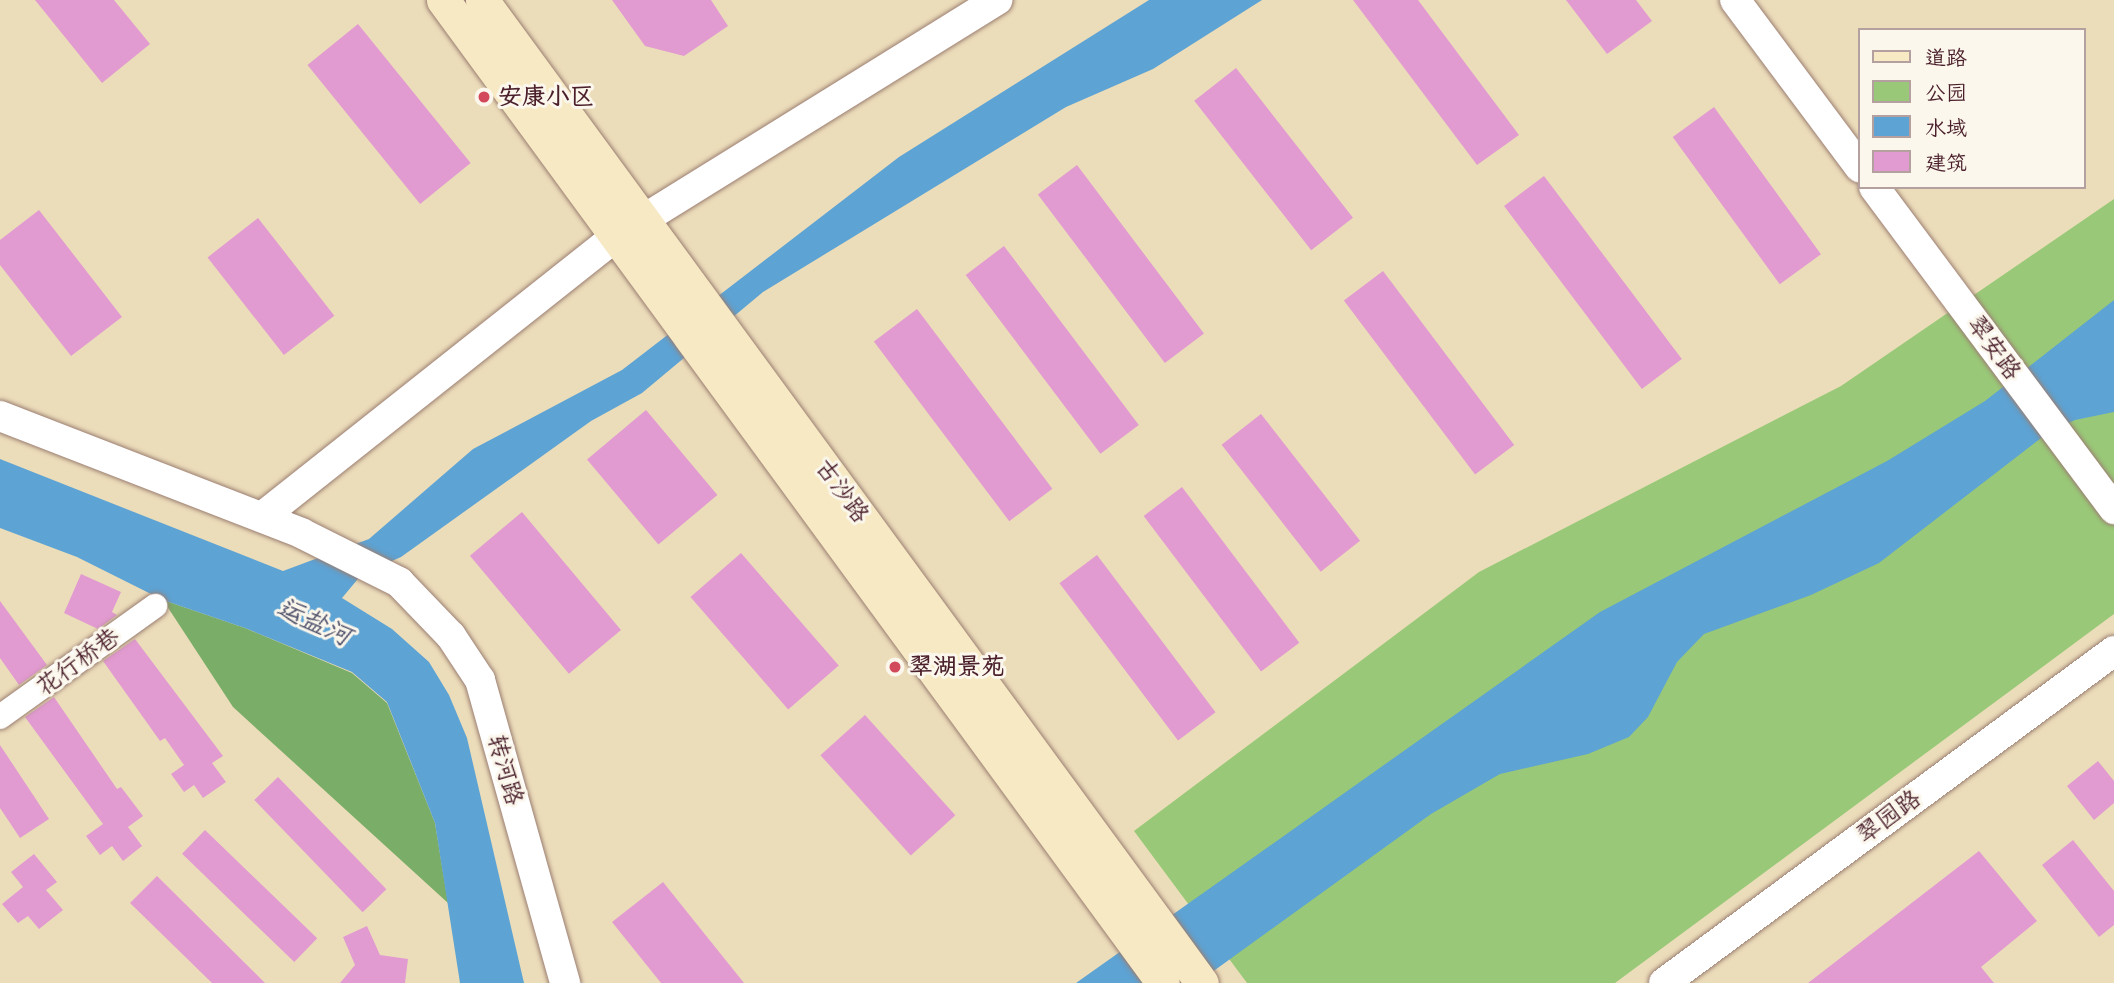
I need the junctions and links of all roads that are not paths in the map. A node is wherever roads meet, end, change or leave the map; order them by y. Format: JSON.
{"nodes":[{"id":1,"x":443,"y":0,"type":"edge"},
{"id":2,"x":482,"y":0,"type":"edge"},
{"id":3,"x":997,"y":0,"type":"edge"},
{"id":4,"x":1735,"y":0,"type":"edge"},
{"id":5,"x":1858,"y":165,"type":"edge"},
{"id":6,"x":1875,"y":189,"type":"edge"},
{"id":7,"x":644,"y":217,"type":"junction"},
{"id":8,"x":615,"y":237,"type":"junction"},
{"id":9,"x":730,"y":364,"type":"junction"},
{"id":10,"x":0,"y":416,"type":"edge"},
{"id":11,"x":2114,"y":509,"type":"edge"},
{"id":12,"x":262,"y":517,"type":"junction"},
{"id":13,"x":155,"y":606,"type":"dead end"},
{"id":14,"x":2114,"y":651,"type":"edge"},
{"id":15,"x":0,"y":717,"type":"edge"},
{"id":16,"x":1126,"y":904,"type":"junction"},
{"id":17,"x":565,"y":983,"type":"edge"},
{"id":18,"x":1163,"y":983,"type":"edge"},
{"id":19,"x":1202,"y":983,"type":"edge"},
{"id":20,"x":1664,"y":983,"type":"edge"}],
"edges":[{"from":1,"to":8,"type":"main road","name":"古沙路"},
{"from":2,"to":7,"type":"main road","name":"古沙路"},
{"from":3,"to":7,"type":"street"},
{"from":4,"to":5,"type":"street"},
{"from":6,"to":11,"type":"street","name":"翠安路"},
{"from":7,"to":8,"type":"street"},
{"from":7,"to":9,"type":"main road","name":"古沙路"},
{"from":8,"to":9,"type":"main road","name":"古沙路"},
{"from":8,"to":12,"type":"street"},
{"from":9,"to":16,"type":"main road","name":"古沙路"},
{"from":10,"to":12,"type":"street"},
{"from":12,"to":17,"type":"street","name":"转河路"},
{"from":13,"to":15,"type":"street","name":"花行桥巷"},
{"from":14,"to":20,"type":"street","name":"翠园路"},
{"from":16,"to":18,"type":"main road","name":"古沙路"},
{"from":16,"to":19,"type":"main road","name":"古沙路"}]}
